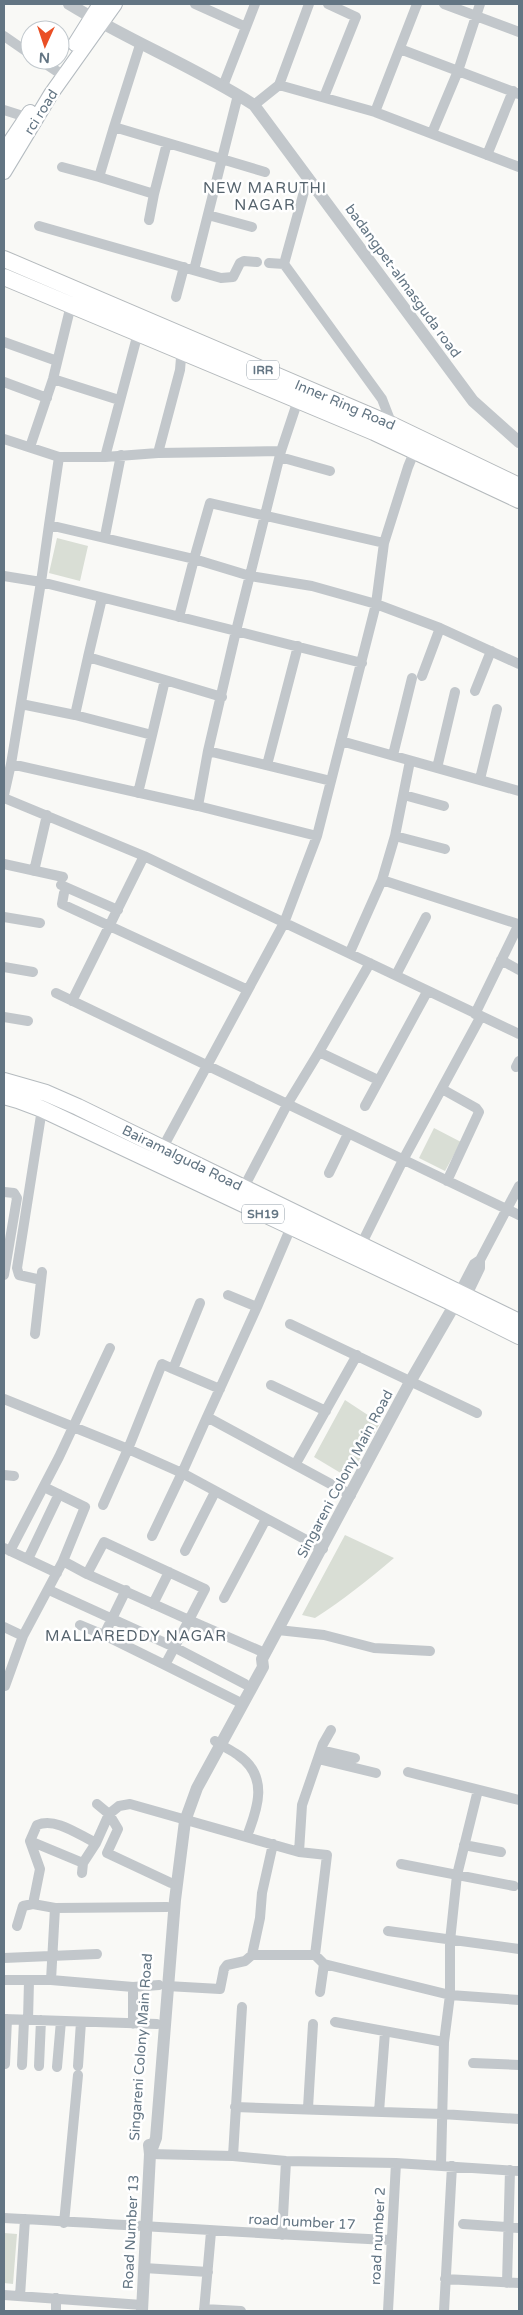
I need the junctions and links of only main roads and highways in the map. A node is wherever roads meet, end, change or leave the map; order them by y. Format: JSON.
{"nodes":[{"id":1,"x":100,"y":4,"type":"edge"},
{"id":2,"x":115,"y":4,"type":"edge"},
{"id":3,"x":96,"y":21,"type":"junction"},
{"id":4,"x":4,"y":151,"type":"edge"},
{"id":5,"x":4,"y":172,"type":"edge"},
{"id":6,"x":4,"y":258,"type":"edge"},
{"id":7,"x":4,"y":277,"type":"edge"},
{"id":8,"x":519,"y":486,"type":"edge"},
{"id":9,"x":519,"y":500,"type":"edge"},
{"id":10,"x":4,"y":1081,"type":"edge"},
{"id":11,"x":25,"y":1094,"type":"junction"},
{"id":12,"x":4,"y":1096,"type":"edge"},
{"id":13,"x":460,"y":1298,"type":"junction"},
{"id":14,"x":519,"y":1322,"type":"edge"},
{"id":15,"x":519,"y":1336,"type":"edge"}],
"edges":[{"from":1,"to":3,"type":"main road","name":"rci road"},
{"from":2,"to":3,"type":"main road","name":"rci road"},
{"from":3,"to":4,"type":"main road","name":"rci road"},
{"from":3,"to":5,"type":"main road","name":"rci road"},
{"from":6,"to":8,"type":"main road","name":"Inner Ring Road","number":"IRR"},
{"from":7,"to":9,"type":"main road","name":"Inner Ring Road","number":"IRR"},
{"from":10,"to":11,"type":"main road","name":"Bairamalguda Road","number":"SH19"},
{"from":11,"to":12,"type":"main road","name":"Bairamalguda Road","number":"SH19"},
{"from":11,"to":13,"type":"main road","name":"Bairamalguda Road","number":"SH19"},
{"from":11,"to":13,"type":"main road","name":"Bairamalguda Road","number":"SH19"},
{"from":13,"to":14,"type":"main road","name":"Bairamalguda Road","number":"SH19"},
{"from":13,"to":15,"type":"main road","name":"Bairamalguda Road","number":"SH19"}]}
